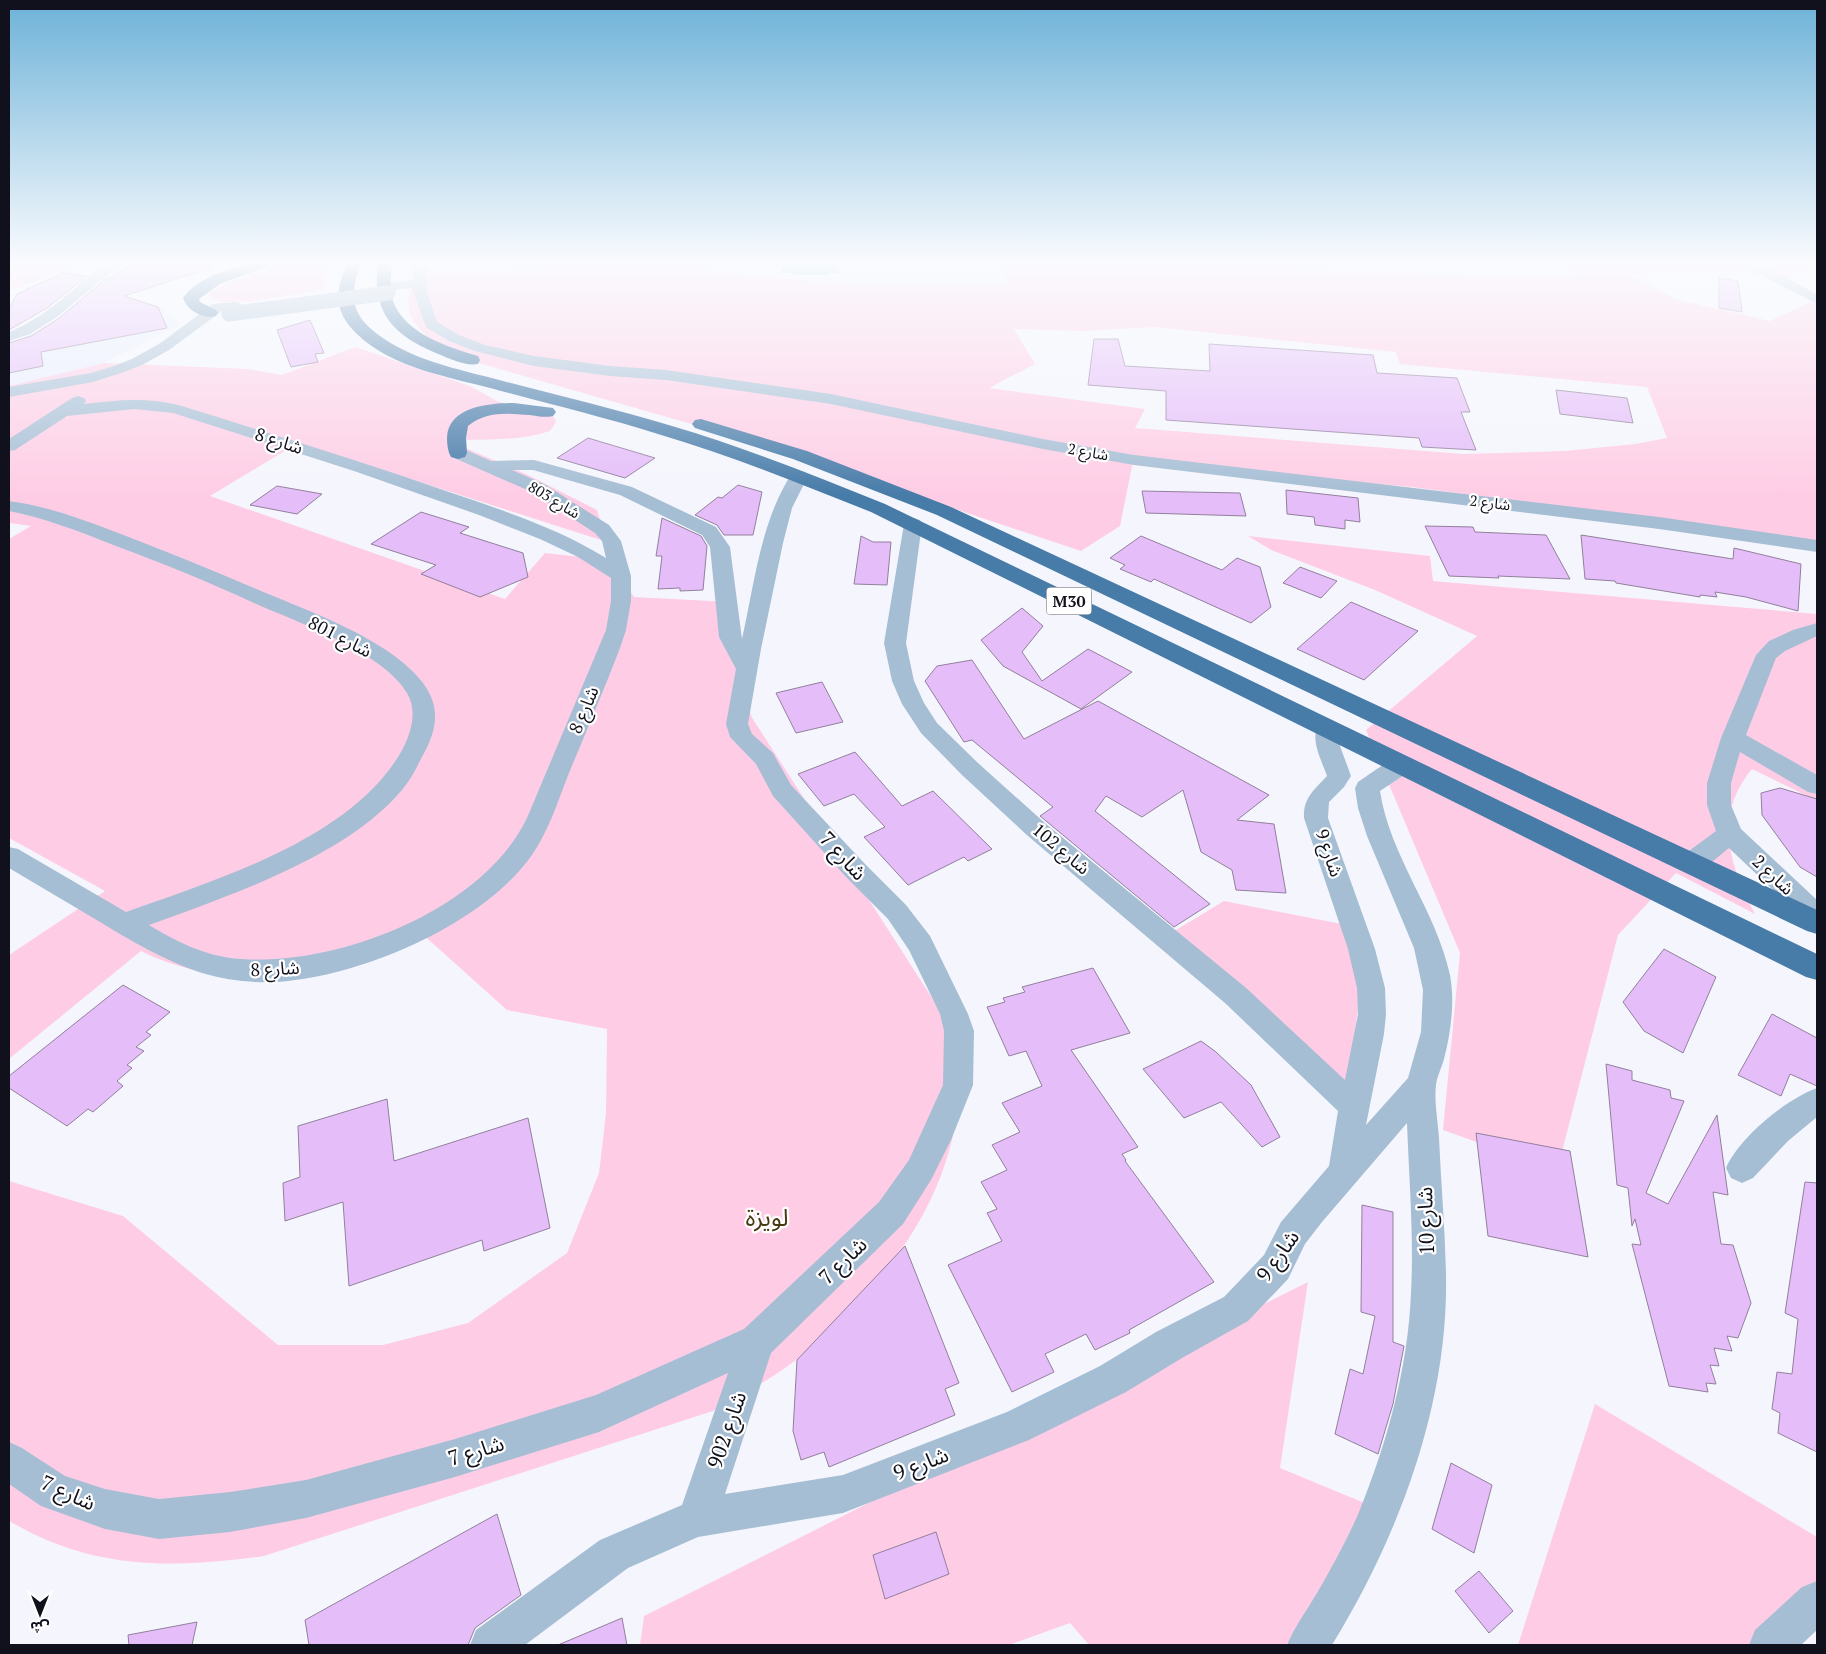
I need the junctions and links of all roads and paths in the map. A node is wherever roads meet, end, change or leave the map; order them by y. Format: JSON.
{"nodes":[{"id":1,"x":175,"y":340,"type":"edge"},
{"id":2,"x":378,"y":340,"type":"edge"},
{"id":3,"x":422,"y":340,"type":"edge"},
{"id":4,"x":460,"y":340,"type":"edge"},
{"id":5,"x":437,"y":368,"type":"junction"},
{"id":6,"x":93,"y":377,"type":"junction"},
{"id":7,"x":9,"y":392,"type":"edge"},
{"id":8,"x":64,"y":411,"type":"junction"},
{"id":9,"x":666,"y":430,"type":"junction"},
{"id":10,"x":9,"y":446,"type":"edge"},
{"id":11,"x":458,"y":453,"type":"junction"},
{"id":12,"x":484,"y":465,"type":"junction"},
{"id":13,"x":799,"y":476,"type":"junction"},
{"id":14,"x":9,"y":506,"type":"edge"},
{"id":15,"x":913,"y":524,"type":"junction"},
{"id":16,"x":1817,"y":546,"type":"edge"},
{"id":17,"x":621,"y":576,"type":"junction"},
{"id":18,"x":1817,"y":629,"type":"edge"},
{"id":19,"x":746,"y":670,"type":"junction"},
{"id":20,"x":1327,"y":729,"type":"junction"},
{"id":21,"x":1733,"y":738,"type":"junction"},
{"id":22,"x":1402,"y":765,"type":"junction"},
{"id":23,"x":1817,"y":786,"type":"edge"},
{"id":24,"x":1730,"y":834,"type":"junction"},
{"id":25,"x":9,"y":856,"type":"edge"},
{"id":26,"x":1691,"y":863,"type":"junction"},
{"id":27,"x":1817,"y":916,"type":"edge"},
{"id":28,"x":1817,"y":923,"type":"edge"},
{"id":29,"x":122,"y":924,"type":"junction"},
{"id":30,"x":1817,"y":968,"type":"edge"},
{"id":31,"x":1421,"y":1085,"type":"junction"},
{"id":32,"x":1817,"y":1101,"type":"edge"},
{"id":33,"x":1355,"y":1108,"type":"junction"},
{"id":34,"x":1742,"y":1168,"type":"dead end"},
{"id":35,"x":1345,"y":1171,"type":"junction"},
{"id":36,"x":757,"y":1342,"type":"junction"},
{"id":37,"x":9,"y":1461,"type":"edge"},
{"id":38,"x":697,"y":1518,"type":"junction"},
{"id":39,"x":1817,"y":1602,"type":"edge"},
{"id":40,"x":491,"y":1645,"type":"edge"},
{"id":41,"x":1308,"y":1645,"type":"edge"},
{"id":42,"x":1770,"y":1645,"type":"edge"}],
"edges":[{"from":1,"to":6,"type":"street"},
{"from":2,"to":5,"type":"highway","number":"M30"},
{"from":3,"to":26,"type":"highway","number":"M30"},
{"from":4,"to":16,"type":"street","name":"شارع 2"},
{"from":5,"to":9,"type":"highway","number":"M30"},
{"from":5,"to":11,"type":"highway"},
{"from":6,"to":7,"type":"street"},
{"from":6,"to":8,"type":"street","name":"شارع 8"},
{"from":8,"to":10,"type":"street","name":"شارع 8"},
{"from":8,"to":17,"type":"street","name":"شارع 8"},
{"from":9,"to":11,"type":"highway"},
{"from":9,"to":13,"type":"highway","number":"M30"},
{"from":11,"to":12,"type":"street","name":"شارع 803"},
{"from":12,"to":17,"type":"street","name":"شارع 803"},
{"from":12,"to":19,"type":"street"},
{"from":13,"to":15,"type":"highway","number":"M30"},
{"from":13,"to":19,"type":"street","name":"شارع 7"},
{"from":14,"to":29,"type":"street","name":"شارع 801"},
{"from":15,"to":20,"type":"highway","number":"M30"},
{"from":15,"to":33,"type":"street","name":"شارع 102"},
{"from":17,"to":29,"type":"street","name":"شارع 8"},
{"from":18,"to":21,"type":"street","name":"شارع 2"},
{"from":19,"to":36,"type":"street","name":"شارع 7"},
{"from":20,"to":22,"type":"highway","number":"M30"},
{"from":20,"to":33,"type":"street","name":"شارع 9"},
{"from":21,"to":23,"type":"street"},
{"from":21,"to":24,"type":"street","name":"شارع 2"},
{"from":22,"to":30,"type":"highway","number":"M30"},
{"from":22,"to":31,"type":"street","name":"شارع 10"},
{"from":24,"to":26,"type":"street"},
{"from":24,"to":27,"type":"street","name":"شارع 2"},
{"from":25,"to":29,"type":"street","name":"شارع 8"},
{"from":26,"to":28,"type":"highway","number":"M30"},
{"from":31,"to":35,"type":"street","name":"شارع 9"},
{"from":31,"to":41,"type":"street","name":"شارع 10"},
{"from":32,"to":34,"type":"street"},
{"from":33,"to":35,"type":"street","name":"شارع 9"},
{"from":35,"to":38,"type":"street","name":"شارع 9"},
{"from":36,"to":37,"type":"street","name":"شارع 7"},
{"from":36,"to":38,"type":"street","name":"شارع 902"},
{"from":38,"to":40,"type":"street","name":"شارع 9"},
{"from":39,"to":42,"type":"street"}]}
